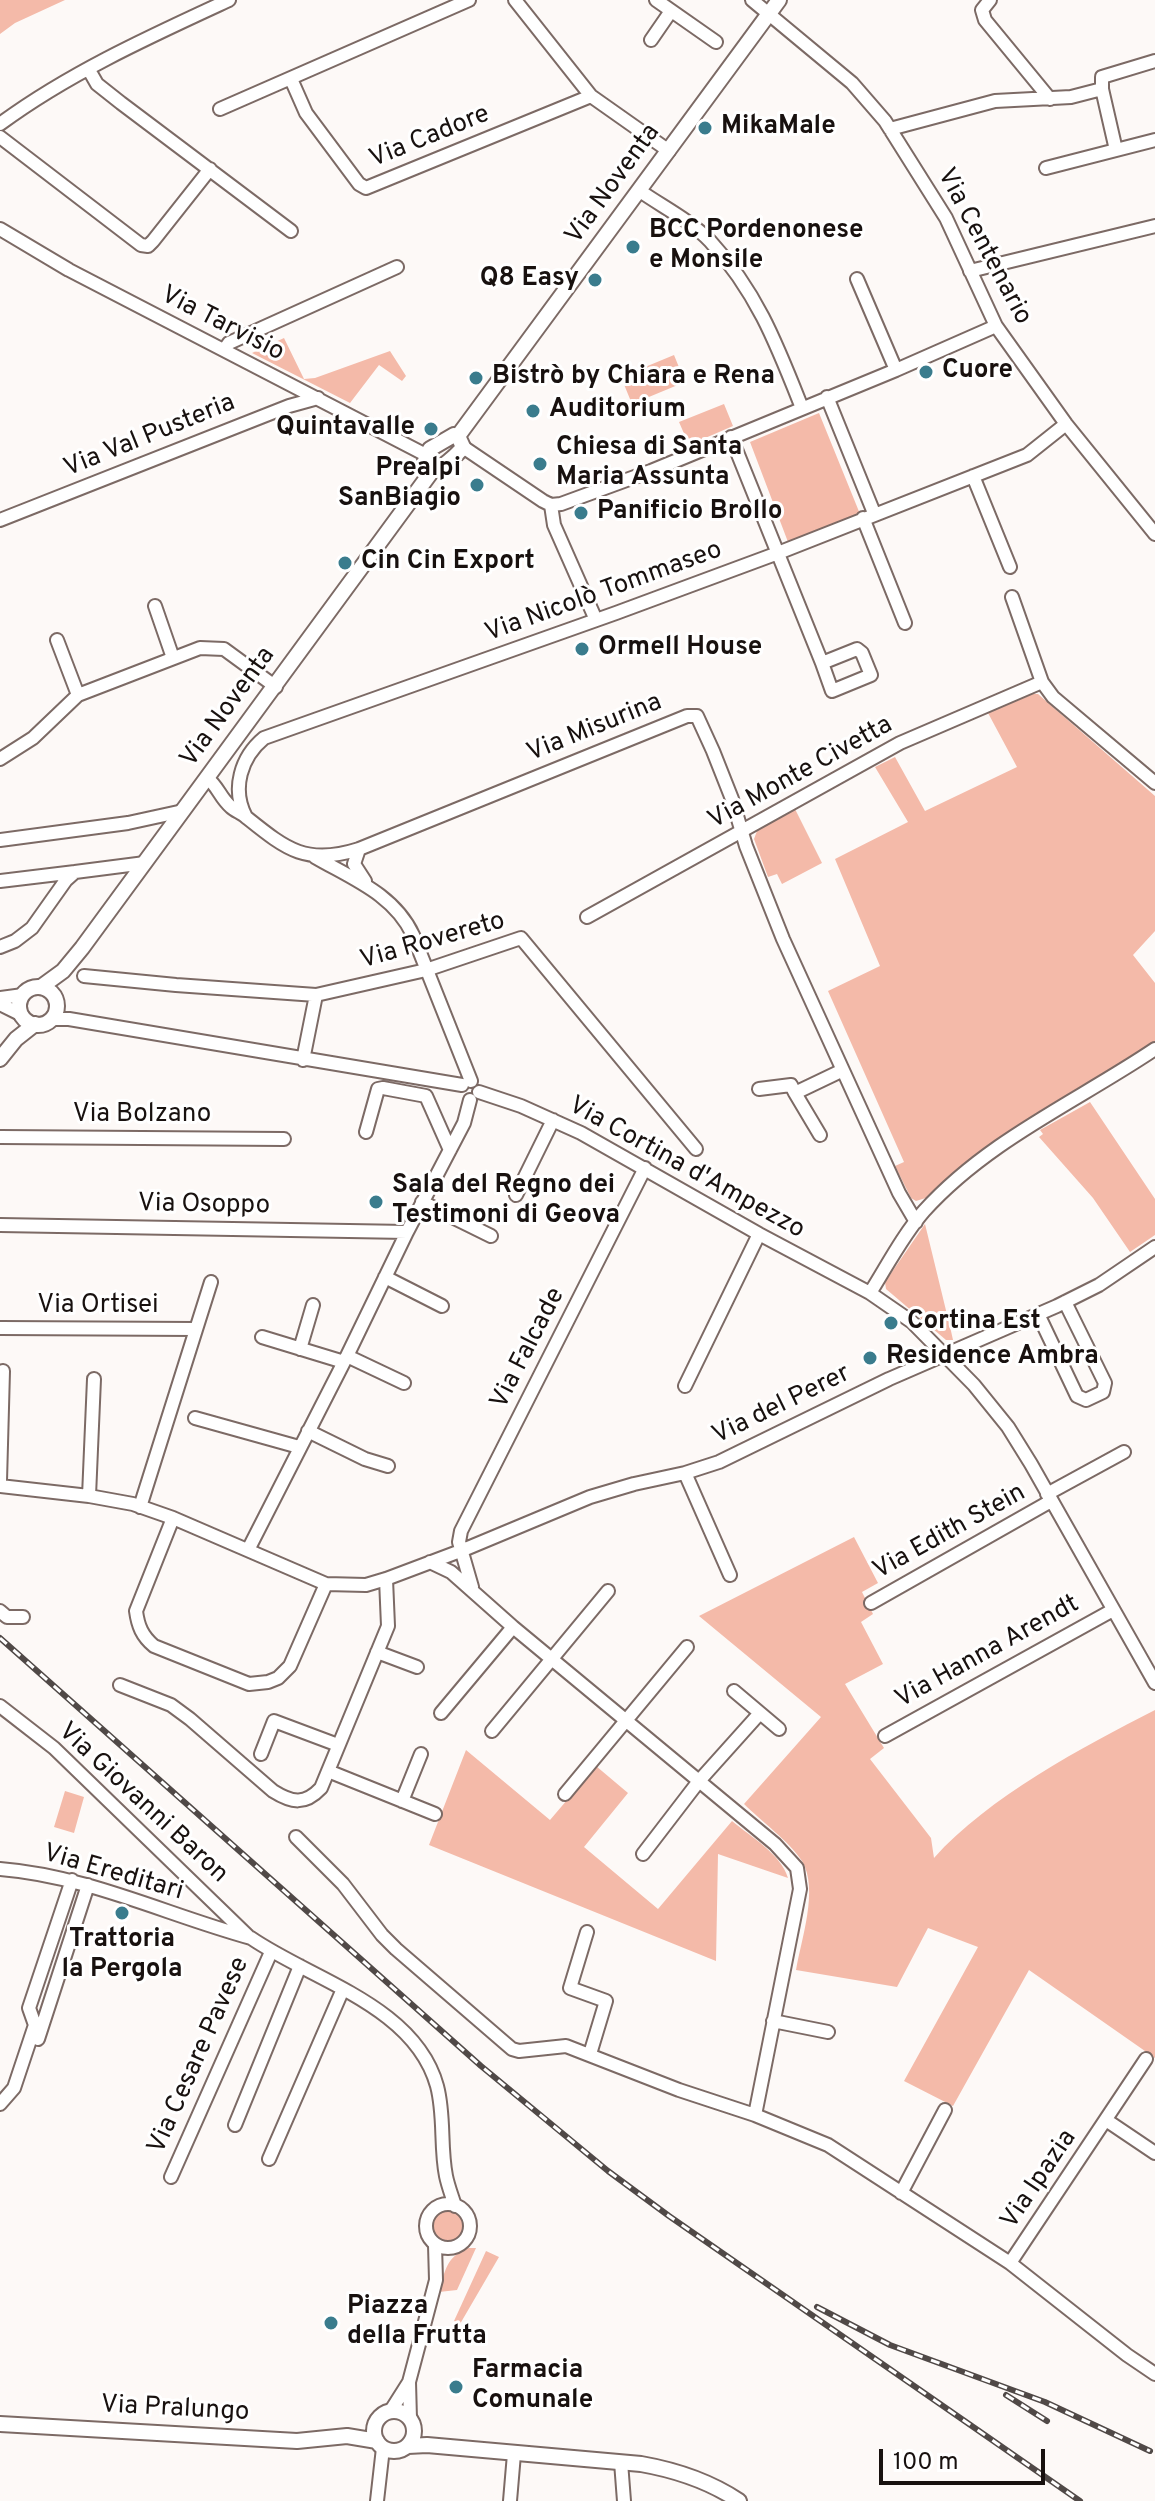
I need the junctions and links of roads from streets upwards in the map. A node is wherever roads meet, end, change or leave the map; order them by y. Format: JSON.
{"nodes":[{"id":1,"x":229,"y":0,"type":"edge"},
{"id":2,"x":469,"y":0,"type":"edge"},
{"id":3,"x":515,"y":0,"type":"edge"},
{"id":4,"x":656,"y":0,"type":"edge"},
{"id":5,"x":752,"y":0,"type":"edge"},
{"id":6,"x":779,"y":0,"type":"edge"},
{"id":7,"x":990,"y":0,"type":"edge"},
{"id":8,"x":671,"y":11,"type":"junction"},
{"id":9,"x":769,"y":13,"type":"junction"},
{"id":10,"x":651,"y":40,"type":"dead end"},
{"id":11,"x":716,"y":42,"type":"dead end"},
{"id":12,"x":1155,"y":61,"type":"edge"},
{"id":13,"x":89,"y":70,"type":"junction"},
{"id":14,"x":291,"y":79,"type":"junction"},
{"id":15,"x":1102,"y":89,"type":"junction"},
{"id":16,"x":591,"y":96,"type":"junction"},
{"id":17,"x":1050,"y":99,"type":"junction"},
{"id":18,"x":220,"y":109,"type":"dead end"},
{"id":19,"x":0,"y":124,"type":"edge"},
{"id":20,"x":890,"y":129,"type":"junction"},
{"id":21,"x":0,"y":137,"type":"edge"},
{"id":22,"x":1155,"y":140,"type":"edge"},
{"id":23,"x":1116,"y":150,"type":"junction"},
{"id":24,"x":669,"y":151,"type":"junction"},
{"id":25,"x":1046,"y":168,"type":"dead end"},
{"id":26,"x":210,"y":169,"type":"junction"},
{"id":27,"x":640,"y":191,"type":"junction"},
{"id":28,"x":1155,"y":226,"type":"edge"},
{"id":29,"x":0,"y":229,"type":"edge"},
{"id":30,"x":291,"y":231,"type":"dead end"},
{"id":31,"x":397,"y":267,"type":"dead end"},
{"id":32,"x":970,"y":271,"type":"junction"},
{"id":33,"x":857,"y":279,"type":"dead end"},
{"id":34,"x":996,"y":326,"type":"junction"},
{"id":35,"x":224,"y":350,"type":"junction"},
{"id":36,"x":896,"y":370,"type":"junction"},
{"id":37,"x":827,"y":397,"type":"junction"},
{"id":38,"x":318,"y":398,"type":"junction"},
{"id":39,"x":802,"y":408,"type":"junction"},
{"id":40,"x":1066,"y":424,"type":"junction"},
{"id":41,"x":731,"y":437,"type":"junction"},
{"id":42,"x":461,"y":442,"type":"junction"},
{"id":43,"x":426,"y":455,"type":"junction"},
{"id":44,"x":432,"y":471,"type":"junction"},
{"id":45,"x":973,"y":476,"type":"junction"},
{"id":46,"x":551,"y":505,"type":"junction"},
{"id":47,"x":868,"y":516,"type":"junction"},
{"id":48,"x":0,"y":520,"type":"edge"},
{"id":49,"x":1153,"y":528,"type":"edge"},
{"id":50,"x":778,"y":553,"type":"junction"},
{"id":51,"x":1010,"y":567,"type":"dead end"},
{"id":52,"x":1012,"y":597,"type":"dead end"},
{"id":53,"x":155,"y":606,"type":"dead end"},
{"id":54,"x":596,"y":620,"type":"junction"},
{"id":55,"x":905,"y":623,"type":"dead end"},
{"id":56,"x":57,"y":640,"type":"dead end"},
{"id":57,"x":173,"y":658,"type":"junction"},
{"id":58,"x":822,"y":663,"type":"dead end"},
{"id":59,"x":1042,"y":682,"type":"junction"},
{"id":60,"x":276,"y":687,"type":"junction"},
{"id":61,"x":78,"y":695,"type":"junction"},
{"id":62,"x":236,"y":740,"type":"junction"},
{"id":63,"x":252,"y":751,"type":"junction"},
{"id":64,"x":0,"y":759,"type":"edge"},
{"id":65,"x":240,"y":778,"type":"junction"},
{"id":66,"x":212,"y":782,"type":"junction"},
{"id":67,"x":1155,"y":783,"type":"edge"},
{"id":68,"x":183,"y":811,"type":"junction"},
{"id":69,"x":246,"y":817,"type":"junction"},
{"id":70,"x":150,"y":819,"type":"junction"},
{"id":71,"x":169,"y":831,"type":"junction"},
{"id":72,"x":741,"y":832,"type":"junction"},
{"id":73,"x":0,"y":840,"type":"edge"},
{"id":74,"x":359,"y":849,"type":"junction"},
{"id":75,"x":312,"y":855,"type":"junction"},
{"id":76,"x":145,"y":863,"type":"junction"},
{"id":77,"x":111,"y":867,"type":"junction"},
{"id":78,"x":75,"y":872,"type":"junction"},
{"id":79,"x":0,"y":881,"type":"edge"},
{"id":80,"x":127,"y":887,"type":"junction"},
{"id":81,"x":376,"y":892,"type":"junction"},
{"id":82,"x":587,"y":917,"type":"dead end"},
{"id":83,"x":0,"y":947,"type":"edge"},
{"id":84,"x":426,"y":970,"type":"junction"},
{"id":85,"x":63,"y":971,"type":"junction"},
{"id":86,"x":84,"y":976,"type":"dead end"},
{"id":87,"x":41,"y":987,"type":"junction"},
{"id":88,"x":23,"y":995,"type":"junction"},
{"id":89,"x":316,"y":995,"type":"junction"},
{"id":90,"x":0,"y":998,"type":"edge"},
{"id":91,"x":0,"y":1004,"type":"edge"},
{"id":92,"x":55,"y":1008,"type":"junction"},
{"id":93,"x":27,"y":1019,"type":"junction"},
{"id":94,"x":1155,"y":1049,"type":"edge"},
{"id":95,"x":0,"y":1059,"type":"edge"},
{"id":96,"x":303,"y":1060,"type":"junction"},
{"id":97,"x":841,"y":1071,"type":"junction"},
{"id":98,"x":470,"y":1089,"type":"junction"},
{"id":99,"x":759,"y":1089,"type":"dead end"},
{"id":100,"x":795,"y":1093,"type":"junction"},
{"id":101,"x":553,"y":1120,"type":"junction"},
{"id":102,"x":366,"y":1132,"type":"dead end"},
{"id":103,"x":820,"y":1135,"type":"dead end"},
{"id":104,"x":0,"y":1137,"type":"edge"},
{"id":105,"x":284,"y":1139,"type":"dead end"},
{"id":106,"x":696,"y":1149,"type":"dead end"},
{"id":107,"x":450,"y":1150,"type":"junction"},
{"id":108,"x":645,"y":1168,"type":"junction"},
{"id":109,"x":516,"y":1195,"type":"dead end"},
{"id":110,"x":422,"y":1202,"type":"junction"},
{"id":111,"x":916,"y":1222,"type":"junction"},
{"id":112,"x":0,"y":1225,"type":"edge"},
{"id":113,"x":407,"y":1232,"type":"junction"},
{"id":114,"x":759,"y":1234,"type":"junction"},
{"id":115,"x":491,"y":1236,"type":"dead end"},
{"id":116,"x":1155,"y":1247,"type":"edge"},
{"id":117,"x":385,"y":1277,"type":"junction"},
{"id":118,"x":211,"y":1282,"type":"dead end"},
{"id":119,"x":870,"y":1293,"type":"junction"},
{"id":120,"x":1065,"y":1302,"type":"junction"},
{"id":121,"x":313,"y":1305,"type":"dead end"},
{"id":122,"x":442,"y":1306,"type":"dead end"},
{"id":123,"x":1038,"y":1314,"type":"junction"},
{"id":124,"x":0,"y":1328,"type":"edge"},
{"id":125,"x":196,"y":1329,"type":"junction"},
{"id":126,"x":262,"y":1337,"type":"dead end"},
{"id":127,"x":300,"y":1349,"type":"junction"},
{"id":128,"x":945,"y":1355,"type":"junction"},
{"id":129,"x":346,"y":1359,"type":"junction"},
{"id":130,"x":3,"y":1371,"type":"dead end"},
{"id":131,"x":94,"y":1379,"type":"dead end"},
{"id":132,"x":404,"y":1383,"type":"dead end"},
{"id":133,"x":685,"y":1386,"type":"dead end"},
{"id":134,"x":195,"y":1418,"type":"dead end"},
{"id":135,"x":308,"y":1431,"type":"junction"},
{"id":136,"x":299,"y":1447,"type":"junction"},
{"id":137,"x":1124,"y":1452,"type":"dead end"},
{"id":138,"x":388,"y":1466,"type":"dead end"},
{"id":139,"x":685,"y":1473,"type":"junction"},
{"id":140,"x":0,"y":1484,"type":"edge"},
{"id":141,"x":89,"y":1496,"type":"junction"},
{"id":142,"x":1049,"y":1497,"type":"junction"},
{"id":143,"x":140,"y":1507,"type":"junction"},
{"id":144,"x":173,"y":1518,"type":"junction"},
{"id":145,"x":248,"y":1550,"type":"junction"},
{"id":146,"x":463,"y":1550,"type":"junction"},
{"id":147,"x":430,"y":1562,"type":"junction"},
{"id":148,"x":730,"y":1575,"type":"dead end"},
{"id":149,"x":386,"y":1579,"type":"junction"},
{"id":150,"x":326,"y":1584,"type":"junction"},
{"id":151,"x":473,"y":1590,"type":"junction"},
{"id":152,"x":608,"y":1591,"type":"dead end"},
{"id":153,"x":871,"y":1603,"type":"dead end"},
{"id":154,"x":1113,"y":1610,"type":"junction"},
{"id":155,"x":0,"y":1611,"type":"edge"},
{"id":156,"x":23,"y":1617,"type":"dead end"},
{"id":157,"x":513,"y":1627,"type":"junction"},
{"id":158,"x":687,"y":1647,"type":"dead end"},
{"id":159,"x":377,"y":1652,"type":"junction"},
{"id":160,"x":552,"y":1659,"type":"junction"},
{"id":161,"x":417,"y":1667,"type":"dead end"},
{"id":162,"x":1155,"y":1683,"type":"edge"},
{"id":163,"x":120,"y":1685,"type":"dead end"},
{"id":164,"x":734,"y":1691,"type":"dead end"},
{"id":165,"x":0,"y":1706,"type":"edge"},
{"id":166,"x":441,"y":1713,"type":"dead end"},
{"id":167,"x":760,"y":1713,"type":"junction"},
{"id":168,"x":625,"y":1720,"type":"junction"},
{"id":169,"x":779,"y":1729,"type":"dead end"},
{"id":170,"x":492,"y":1731,"type":"dead end"},
{"id":171,"x":885,"y":1736,"type":"dead end"},
{"id":172,"x":338,"y":1745,"type":"junction"},
{"id":173,"x":261,"y":1754,"type":"dead end"},
{"id":174,"x":421,"y":1754,"type":"dead end"},
{"id":175,"x":328,"y":1771,"type":"junction"},
{"id":176,"x":699,"y":1781,"type":"junction"},
{"id":177,"x":565,"y":1794,"type":"dead end"},
{"id":178,"x":402,"y":1801,"type":"junction"},
{"id":179,"x":435,"y":1814,"type":"dead end"},
{"id":180,"x":296,"y":1837,"type":"dead end"},
{"id":181,"x":643,"y":1854,"type":"dead end"},
{"id":182,"x":0,"y":1869,"type":"edge"},
{"id":183,"x":72,"y":1880,"type":"junction"},
{"id":184,"x":88,"y":1885,"type":"junction"},
{"id":185,"x":587,"y":1932,"type":"dead end"},
{"id":186,"x":251,"y":1938,"type":"junction"},
{"id":187,"x":271,"y":1952,"type":"junction"},
{"id":188,"x":300,"y":1966,"type":"junction"},
{"id":189,"x":343,"y":1989,"type":"junction"},
{"id":190,"x":773,"y":2021,"type":"junction"},
{"id":191,"x":828,"y":2032,"type":"dead end"},
{"id":192,"x":590,"y":2054,"type":"junction"},
{"id":193,"x":32,"y":2057,"type":"dead end"},
{"id":194,"x":1146,"y":2059,"type":"dead end"},
{"id":195,"x":0,"y":2104,"type":"edge"},
{"id":196,"x":945,"y":2110,"type":"dead end"},
{"id":197,"x":755,"y":2115,"type":"junction"},
{"id":198,"x":1106,"y":2120,"type":"junction"},
{"id":199,"x":235,"y":2125,"type":"dead end"},
{"id":200,"x":1155,"y":2153,"type":"edge"},
{"id":201,"x":269,"y":2159,"type":"dead end"},
{"id":202,"x":446,"y":2176,"type":"junction"},
{"id":203,"x":171,"y":2177,"type":"dead end"},
{"id":204,"x":901,"y":2193,"type":"junction"},
{"id":205,"x":455,"y":2206,"type":"junction"},
{"id":206,"x":436,"y":2208,"type":"junction"},
{"id":207,"x":435,"y":2245,"type":"junction"},
{"id":208,"x":452,"y":2248,"type":"junction"},
{"id":209,"x":1010,"y":2263,"type":"junction"},
{"id":210,"x":436,"y":2280,"type":"junction"},
{"id":211,"x":1155,"y":2374,"type":"edge"},
{"id":212,"x":409,"y":2382,"type":"junction"},
{"id":213,"x":390,"y":2412,"type":"junction"},
{"id":214,"x":377,"y":2422,"type":"junction"},
{"id":215,"x":412,"y":2422,"type":"junction"},
{"id":216,"x":0,"y":2424,"type":"edge"},
{"id":217,"x":347,"y":2436,"type":"junction"},
{"id":218,"x":380,"y":2444,"type":"junction"},
{"id":219,"x":408,"y":2446,"type":"junction"},
{"id":220,"x":447,"y":2447,"type":"junction"},
{"id":221,"x":514,"y":2454,"type":"junction"},
{"id":222,"x":621,"y":2462,"type":"junction"},
{"id":223,"x":377,"y":2501,"type":"edge"},
{"id":224,"x":510,"y":2501,"type":"edge"},
{"id":225,"x":624,"y":2501,"type":"edge"},
{"id":226,"x":739,"y":2501,"type":"edge"}],
"edges":[{"from":1,"to":13,"type":"street"},
{"from":2,"to":14,"type":"street"},
{"from":3,"to":16,"type":"street"},
{"from":4,"to":8,"type":"street"},
{"from":5,"to":9,"type":"street","name":"Via Centenario"},
{"from":6,"to":9,"type":"street","name":"Via Noventa"},
{"from":7,"to":17,"type":"street"},
{"from":8,"to":10,"type":"street"},
{"from":8,"to":11,"type":"street"},
{"from":9,"to":20,"type":"street","name":"Via Centenario"},
{"from":9,"to":24,"type":"street","name":"Via Noventa"},
{"from":12,"to":15,"type":"street"},
{"from":13,"to":19,"type":"street"},
{"from":13,"to":26,"type":"street"},
{"from":14,"to":16,"type":"street","name":"Via Cadore"},
{"from":14,"to":18,"type":"street"},
{"from":15,"to":17,"type":"street"},
{"from":15,"to":23,"type":"street"},
{"from":16,"to":24,"type":"street"},
{"from":17,"to":20,"type":"street"},
{"from":20,"to":32,"type":"street","name":"Via Centenario"},
{"from":21,"to":26,"type":"street"},
{"from":22,"to":23,"type":"street"},
{"from":23,"to":25,"type":"street"},
{"from":24,"to":27,"type":"street","name":"Via Noventa"},
{"from":26,"to":30,"type":"street"},
{"from":27,"to":39,"type":"street"},
{"from":27,"to":42,"type":"street","name":"Via Noventa"},
{"from":28,"to":32,"type":"street"},
{"from":29,"to":35,"type":"street","name":"Via Tarvisio"},
{"from":31,"to":35,"type":"street"},
{"from":32,"to":34,"type":"street","name":"Via Centenario"},
{"from":33,"to":36,"type":"street"},
{"from":34,"to":36,"type":"street"},
{"from":34,"to":40,"type":"street","name":"Via Centenario"},
{"from":35,"to":38,"type":"street","name":"Via Tarvisio"},
{"from":36,"to":37,"type":"street"},
{"from":37,"to":39,"type":"street"},
{"from":37,"to":47,"type":"street"},
{"from":38,"to":43,"type":"street","name":"Via Tarvisio"},
{"from":38,"to":48,"type":"street","name":"Via Val Pusteria"},
{"from":39,"to":41,"type":"street"},
{"from":40,"to":45,"type":"street","name":"Via Nicolò Tommaseo"},
{"from":40,"to":49,"type":"street","name":"Via Centenario"},
{"from":41,"to":46,"type":"street"},
{"from":41,"to":50,"type":"street"},
{"from":42,"to":43,"type":"street"},
{"from":42,"to":44,"type":"street","name":"Via Noventa"},
{"from":42,"to":46,"type":"street"},
{"from":43,"to":44,"type":"street"},
{"from":44,"to":60,"type":"street","name":"Via Noventa"},
{"from":45,"to":47,"type":"street","name":"Via Nicolò Tommaseo"},
{"from":45,"to":51,"type":"street"},
{"from":46,"to":54,"type":"street"},
{"from":47,"to":50,"type":"street","name":"Via Nicolò Tommaseo"},
{"from":47,"to":55,"type":"street"},
{"from":50,"to":54,"type":"street","name":"Via Nicolò Tommaseo"},
{"from":50,"to":58,"type":"street"},
{"from":52,"to":59,"type":"street"},
{"from":53,"to":57,"type":"street"},
{"from":54,"to":63,"type":"street","name":"Via Nicolò Tommaseo"},
{"from":56,"to":61,"type":"street"},
{"from":57,"to":60,"type":"street"},
{"from":57,"to":61,"type":"street"},
{"from":59,"to":67,"type":"street"},
{"from":59,"to":72,"type":"street","name":"Via Monte Civetta"},
{"from":60,"to":62,"type":"street","name":"Via Noventa"},
{"from":61,"to":64,"type":"street"},
{"from":62,"to":63,"type":"street"},
{"from":62,"to":66,"type":"street","name":"Via Noventa"},
{"from":63,"to":65,"type":"street"},
{"from":65,"to":66,"type":"street"},
{"from":65,"to":69,"type":"street"},
{"from":66,"to":68,"type":"street","name":"Via Noventa"},
{"from":66,"to":69,"type":"street","name":"Via Misurina"},
{"from":68,"to":70,"type":"street"},
{"from":68,"to":71,"type":"street","name":"Via Noventa"},
{"from":69,"to":75,"type":"street","name":"Via Misurina"},
{"from":70,"to":71,"type":"street"},
{"from":70,"to":73,"type":"street"},
{"from":71,"to":76,"type":"street","name":"Via Noventa"},
{"from":72,"to":74,"type":"street","name":"Via Misurina"},
{"from":72,"to":82,"type":"street","name":"Via Monte Civetta"},
{"from":72,"to":97,"type":"street","name":"Via Misurina"},
{"from":74,"to":75,"type":"street","name":"Via Misurina"},
{"from":74,"to":81,"type":"street"},
{"from":75,"to":81,"type":"street"},
{"from":76,"to":77,"type":"street"},
{"from":76,"to":80,"type":"street","name":"Via Noventa"},
{"from":77,"to":78,"type":"street"},
{"from":77,"to":80,"type":"street"},
{"from":78,"to":79,"type":"street"},
{"from":78,"to":83,"type":"street"},
{"from":80,"to":85,"type":"street","name":"Via Noventa"},
{"from":81,"to":84,"type":"street"},
{"from":84,"to":89,"type":"street","name":"Via Rovereto"},
{"from":84,"to":98,"type":"street"},
{"from":84,"to":106,"type":"street","name":"Via Rovereto"},
{"from":85,"to":87,"type":"street","name":"Via Noventa"},
{"from":85,"to":92,"type":"street","name":"Via Noventa"},
{"from":86,"to":89,"type":"street","name":"Via Rovereto"},
{"from":87,"to":88,"type":"street"},
{"from":87,"to":92,"type":"street"},
{"from":88,"to":90,"type":"street"},
{"from":88,"to":93,"type":"street"},
{"from":89,"to":96,"type":"street"},
{"from":91,"to":93,"type":"street"},
{"from":92,"to":93,"type":"street"},
{"from":92,"to":96,"type":"street","name":"Via Cortina d'Ampezzo"},
{"from":93,"to":95,"type":"street"},
{"from":94,"to":111,"type":"street"},
{"from":96,"to":98,"type":"street","name":"Via Cortina d'Ampezzo"},
{"from":97,"to":100,"type":"street"},
{"from":97,"to":111,"type":"street","name":"Via Misurina"},
{"from":98,"to":101,"type":"street","name":"Via Cortina d'Ampezzo"},
{"from":98,"to":107,"type":"street"},
{"from":99,"to":100,"type":"street"},
{"from":100,"to":103,"type":"street"},
{"from":101,"to":108,"type":"street","name":"Via Cortina d'Ampezzo"},
{"from":101,"to":109,"type":"street","name":"Via Cortina d'Ampezzo"},
{"from":102,"to":107,"type":"street"},
{"from":104,"to":105,"type":"street","name":"Via Bolzano"},
{"from":107,"to":110,"type":"street"},
{"from":108,"to":114,"type":"street","name":"Via Cortina d'Ampezzo"},
{"from":108,"to":146,"type":"street","name":"Via Falcade"},
{"from":110,"to":113,"type":"street"},
{"from":110,"to":115,"type":"street"},
{"from":111,"to":119,"type":"street"},
{"from":112,"to":113,"type":"street","name":"Via Osoppo"},
{"from":113,"to":117,"type":"street"},
{"from":114,"to":119,"type":"street","name":"Via Cortina d'Ampezzo"},
{"from":114,"to":133,"type":"street","name":"Via Cortina d'Ampezzo"},
{"from":116,"to":120,"type":"street","name":"Via del Perer"},
{"from":117,"to":122,"type":"street"},
{"from":117,"to":129,"type":"street"},
{"from":118,"to":125,"type":"street","name":"Via Ortisei"},
{"from":119,"to":128,"type":"street","name":"Via Cortina d'Ampezzo"},
{"from":120,"to":123,"type":"street","name":"Via del Perer"},
{"from":120,"to":123,"type":"street"},
{"from":121,"to":127,"type":"street"},
{"from":123,"to":128,"type":"street","name":"Via del Perer"},
{"from":124,"to":125,"type":"street","name":"Via Ortisei"},
{"from":125,"to":143,"type":"street","name":"Via Ortisei"},
{"from":126,"to":127,"type":"street"},
{"from":127,"to":129,"type":"street"},
{"from":128,"to":139,"type":"street","name":"Via del Perer"},
{"from":128,"to":142,"type":"street","name":"Via Cortina d'Ampezzo"},
{"from":129,"to":132,"type":"street"},
{"from":129,"to":135,"type":"street"},
{"from":130,"to":140,"type":"street","name":"Via del Perer"},
{"from":131,"to":141,"type":"street"},
{"from":134,"to":136,"type":"street"},
{"from":135,"to":136,"type":"street"},
{"from":135,"to":138,"type":"street"},
{"from":136,"to":145,"type":"street"},
{"from":137,"to":142,"type":"street","name":"Via Edith Stein"},
{"from":139,"to":146,"type":"street","name":"Via del Perer"},
{"from":139,"to":148,"type":"street"},
{"from":140,"to":141,"type":"street","name":"Via del Perer"},
{"from":141,"to":143,"type":"street","name":"Via del Perer"},
{"from":142,"to":153,"type":"street","name":"Via Edith Stein"},
{"from":142,"to":154,"type":"street","name":"Via Cortina d'Ampezzo"},
{"from":143,"to":144,"type":"street","name":"Via del Perer"},
{"from":144,"to":145,"type":"street","name":"Via del Perer"},
{"from":144,"to":150,"type":"street"},
{"from":145,"to":150,"type":"street","name":"Via del Perer"},
{"from":146,"to":147,"type":"street","name":"Via del Perer"},
{"from":146,"to":151,"type":"street"},
{"from":147,"to":149,"type":"street","name":"Via del Perer"},
{"from":147,"to":151,"type":"street"},
{"from":149,"to":150,"type":"street","name":"Via del Perer"},
{"from":149,"to":159,"type":"street"},
{"from":151,"to":157,"type":"street"},
{"from":152,"to":160,"type":"street"},
{"from":154,"to":162,"type":"street","name":"Via Cortina d'Ampezzo"},
{"from":154,"to":171,"type":"street","name":"Via Hanna Arendt"},
{"from":155,"to":156,"type":"street"},
{"from":157,"to":160,"type":"street"},
{"from":157,"to":166,"type":"street"},
{"from":158,"to":168,"type":"street"},
{"from":159,"to":161,"type":"street"},
{"from":159,"to":172,"type":"street"},
{"from":160,"to":168,"type":"street"},
{"from":160,"to":170,"type":"street"},
{"from":163,"to":175,"type":"street"},
{"from":164,"to":167,"type":"street"},
{"from":165,"to":186,"type":"street","name":"Via Giovanni Baron"},
{"from":167,"to":169,"type":"street"},
{"from":167,"to":176,"type":"street"},
{"from":168,"to":176,"type":"street"},
{"from":168,"to":177,"type":"street"},
{"from":172,"to":173,"type":"street"},
{"from":172,"to":175,"type":"street"},
{"from":174,"to":178,"type":"street"},
{"from":175,"to":178,"type":"street"},
{"from":176,"to":181,"type":"street"},
{"from":176,"to":190,"type":"street"},
{"from":178,"to":179,"type":"street"},
{"from":180,"to":192,"type":"street"},
{"from":182,"to":183,"type":"street","name":"Via Ereditari"},
{"from":183,"to":184,"type":"street","name":"Via Ereditari"},
{"from":183,"to":195,"type":"street"},
{"from":184,"to":186,"type":"street","name":"Via Ereditari"},
{"from":184,"to":193,"type":"street"},
{"from":185,"to":192,"type":"street"},
{"from":186,"to":187,"type":"street","name":"Via Ereditari"},
{"from":187,"to":188,"type":"street","name":"Via Ereditari"},
{"from":187,"to":203,"type":"street","name":"Via Cesare Pavese"},
{"from":188,"to":189,"type":"street","name":"Via Ereditari"},
{"from":188,"to":199,"type":"street"},
{"from":189,"to":201,"type":"street"},
{"from":189,"to":202,"type":"street","name":"Via Ereditari"},
{"from":190,"to":191,"type":"street"},
{"from":190,"to":197,"type":"street"},
{"from":192,"to":197,"type":"street"},
{"from":194,"to":198,"type":"street","name":"Via Ipazia"},
{"from":196,"to":204,"type":"street"},
{"from":197,"to":204,"type":"street"},
{"from":198,"to":200,"type":"street","name":"Via Ipazia"},
{"from":198,"to":209,"type":"street","name":"Via Ipazia"},
{"from":202,"to":205,"type":"street","name":"Via Ereditari"},
{"from":202,"to":206,"type":"street","name":"Via Ereditari"},
{"from":204,"to":209,"type":"street"},
{"from":205,"to":206,"type":"street"},
{"from":205,"to":208,"type":"street","name":"Via Ereditari"},
{"from":206,"to":207,"type":"street","name":"Via Ereditari"},
{"from":207,"to":208,"type":"street"},
{"from":207,"to":210,"type":"street","name":"Via Ereditari"},
{"from":208,"to":210,"type":"street","name":"Via Ereditari"},
{"from":209,"to":211,"type":"street"},
{"from":210,"to":212,"type":"street","name":"Via Ereditari"},
{"from":212,"to":213,"type":"street","name":"Via Ereditari"},
{"from":212,"to":215,"type":"street","name":"Via Ereditari"},
{"from":213,"to":214,"type":"street","name":"Via Pralungo"},
{"from":213,"to":215,"type":"street","name":"Via Pralungo"},
{"from":214,"to":217,"type":"street","name":"Via Pralungo"},
{"from":214,"to":218,"type":"street"},
{"from":215,"to":219,"type":"street"},
{"from":215,"to":220,"type":"street","name":"Via Pralungo"},
{"from":216,"to":217,"type":"street","name":"Via Pralungo"},
{"from":217,"to":218,"type":"street","name":"Via Pralungo"},
{"from":218,"to":219,"type":"street","name":"Via Pralungo"},
{"from":218,"to":223,"type":"street"},
{"from":219,"to":220,"type":"street","name":"Via Pralungo"},
{"from":220,"to":221,"type":"street","name":"Via Pralungo"},
{"from":221,"to":222,"type":"street","name":"Via Pralungo"},
{"from":221,"to":224,"type":"street"},
{"from":222,"to":225,"type":"street"},
{"from":222,"to":226,"type":"street","name":"Via Pralungo"}]}
